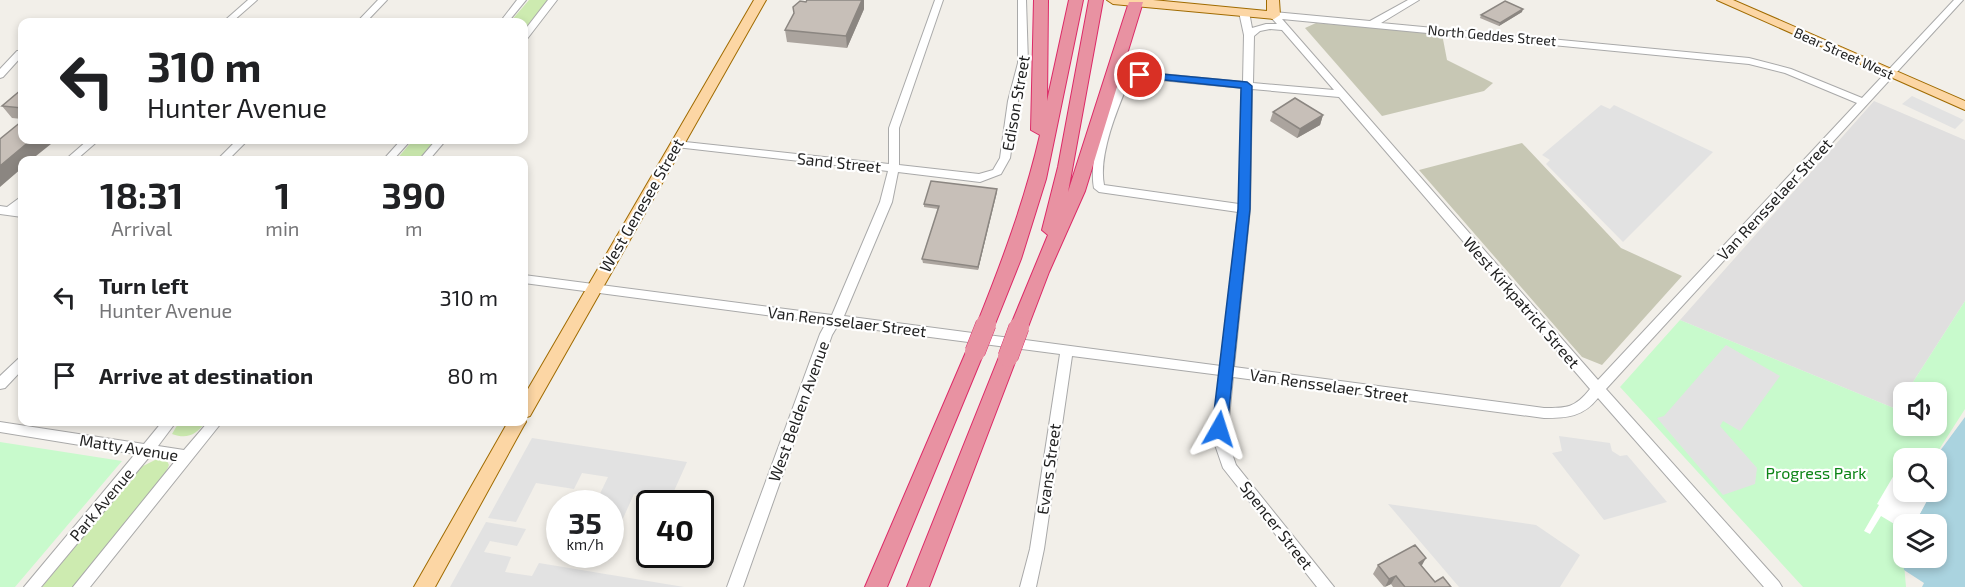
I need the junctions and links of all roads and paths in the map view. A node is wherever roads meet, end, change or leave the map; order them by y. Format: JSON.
{"nodes":[{"id":1,"x":253,"y":0,"type":"edge"},
{"id":2,"x":383,"y":0,"type":"edge"},
{"id":3,"x":522,"y":0,"type":"edge"},
{"id":4,"x":553,"y":0,"type":"edge"},
{"id":5,"x":760,"y":0,"type":"edge"},
{"id":6,"x":939,"y":0,"type":"edge"},
{"id":7,"x":1022,"y":0,"type":"edge"},
{"id":8,"x":1041,"y":0,"type":"edge"},
{"id":9,"x":1113,"y":0,"type":"edge"},
{"id":10,"x":1273,"y":0,"type":"edge"},
{"id":11,"x":1415,"y":0,"type":"edge"},
{"id":12,"x":1723,"y":0,"type":"edge"},
{"id":13,"x":1959,"y":0,"type":"edge"},
{"id":14,"x":1136,"y":2,"type":"junction"},
{"id":15,"x":1075,"y":3,"type":"edge"},
{"id":16,"x":1096,"y":4,"type":"edge"},
{"id":17,"x":1400,"y":9,"type":"junction"},
{"id":18,"x":1244,"y":12,"type":"junction"},
{"id":19,"x":1274,"y":15,"type":"junction"},
{"id":20,"x":233,"y":18,"type":"edge"},
{"id":21,"x":365,"y":18,"type":"edge"},
{"id":22,"x":507,"y":18,"type":"edge"},
{"id":23,"x":1372,"y":24,"type":"junction"},
{"id":24,"x":1406,"y":27,"type":"junction"},
{"id":25,"x":1285,"y":28,"type":"junction"},
{"id":26,"x":528,"y":32,"type":"edge"},
{"id":27,"x":1249,"y":35,"type":"junction"},
{"id":28,"x":18,"y":55,"type":"edge"},
{"id":29,"x":1889,"y":73,"type":"junction"},
{"id":30,"x":0,"y":75,"type":"edge"},
{"id":31,"x":1247,"y":86,"type":"junction"},
{"id":32,"x":1341,"y":94,"type":"junction"},
{"id":33,"x":1863,"y":102,"type":"junction"},
{"id":34,"x":1965,"y":106,"type":"edge"},
{"id":35,"x":89,"y":144,"type":"edge"},
{"id":36,"x":239,"y":144,"type":"edge"},
{"id":37,"x":402,"y":144,"type":"edge"},
{"id":38,"x":438,"y":144,"type":"edge"},
{"id":39,"x":676,"y":144,"type":"junction"},
{"id":40,"x":75,"y":156,"type":"edge"},
{"id":41,"x":226,"y":156,"type":"edge"},
{"id":42,"x":392,"y":156,"type":"edge"},
{"id":43,"x":427,"y":156,"type":"edge"},
{"id":44,"x":894,"y":168,"type":"junction"},
{"id":45,"x":1000,"y":169,"type":"joint"},
{"id":46,"x":18,"y":203,"type":"edge"},
{"id":47,"x":1030,"y":204,"type":"junction"},
{"id":48,"x":1244,"y":209,"type":"junction"},
{"id":49,"x":5,"y":211,"type":"edge"},
{"id":50,"x":1040,"y":272,"type":"junction"},
{"id":51,"x":528,"y":280,"type":"edge"},
{"id":52,"x":593,"y":288,"type":"junction"},
{"id":53,"x":836,"y":320,"type":"junction"},
{"id":54,"x":1066,"y":350,"type":"junction"},
{"id":55,"x":18,"y":366,"type":"edge"},
{"id":56,"x":1226,"y":371,"type":"junction"},
{"id":57,"x":0,"y":384,"type":"edge"},
{"id":58,"x":1598,"y":389,"type":"junction"},
{"id":59,"x":528,"y":404,"type":"edge"},
{"id":60,"x":167,"y":426,"type":"edge"},
{"id":61,"x":212,"y":426,"type":"edge"},
{"id":62,"x":515,"y":426,"type":"edge"},
{"id":63,"x":0,"y":427,"type":"edge"},
{"id":64,"x":146,"y":450,"type":"junction"},
{"id":65,"x":187,"y":456,"type":"junction"},
{"id":66,"x":32,"y":587,"type":"edge"},
{"id":67,"x":81,"y":587,"type":"edge"},
{"id":68,"x":424,"y":587,"type":"edge"},
{"id":69,"x":735,"y":587,"type":"edge"},
{"id":70,"x":876,"y":587,"type":"edge"},
{"id":71,"x":918,"y":587,"type":"edge"},
{"id":72,"x":1028,"y":587,"type":"edge"},
{"id":73,"x":1326,"y":587,"type":"edge"},
{"id":74,"x":1774,"y":587,"type":"edge"}],
"edges":[{"from":1,"to":20,"type":"street"},
{"from":2,"to":21,"type":"street"},
{"from":3,"to":22,"type":"street"},
{"from":4,"to":26,"type":"street"},
{"from":5,"to":39,"type":"main road","name":"West Genesee Street"},
{"from":6,"to":44,"type":"street","name":"West Belden Avenue"},
{"from":7,"to":45,"type":"street","name":"Edison Street"},
{"from":8,"to":47,"type":"highway"},
{"from":9,"to":14,"type":"main road","name":"North Geddes Street"},
{"from":10,"to":19,"type":"main road"},
{"from":11,"to":17,"type":"street"},
{"from":12,"to":29,"type":"main road","name":"Bear Street West"},
{"from":13,"to":29,"type":"street","name":"Van Rensselaer Street"},
{"from":14,"to":18,"type":"main road","name":"North Geddes Street"},
{"from":14,"to":50,"type":"highway"},
{"from":15,"to":47,"type":"highway"},
{"from":16,"to":50,"type":"highway"},
{"from":17,"to":23,"type":"street"},
{"from":17,"to":24,"type":"street"},
{"from":18,"to":19,"type":"main road","name":"North Geddes Street"},
{"from":18,"to":27,"type":"street","name":"Spencer Street"},
{"from":19,"to":23,"type":"street","name":"North Geddes Street"},
{"from":19,"to":25,"type":"street","name":"West Kirkpatrick Street"},
{"from":23,"to":24,"type":"street","name":"North Geddes Street"},
{"from":24,"to":33,"type":"street","name":"North Geddes Street"},
{"from":25,"to":27,"type":"street"},
{"from":25,"to":32,"type":"street","name":"West Kirkpatrick Street"},
{"from":27,"to":31,"type":"street","name":"Spencer Street"},
{"from":28,"to":30,"type":"street"},
{"from":29,"to":33,"type":"street","name":"Van Rensselaer Street"},
{"from":29,"to":34,"type":"main road","name":"Bear Street West"},
{"from":31,"to":32,"type":"street"},
{"from":31,"to":48,"type":"street","name":"Spencer Street"},
{"from":31,"to":48,"type":"street"},
{"from":32,"to":58,"type":"street","name":"West Kirkpatrick Street"},
{"from":33,"to":58,"type":"street","name":"Van Rensselaer Street"},
{"from":35,"to":40,"type":"street"},
{"from":36,"to":41,"type":"street"},
{"from":37,"to":42,"type":"street"},
{"from":38,"to":43,"type":"street"},
{"from":39,"to":44,"type":"street","name":"Sand Street"},
{"from":39,"to":52,"type":"main road","name":"West Genesee Street"},
{"from":44,"to":45,"type":"street","name":"Sand Street"},
{"from":44,"to":53,"type":"street","name":"West Belden Avenue"},
{"from":46,"to":49,"type":"street"},
{"from":47,"to":70,"type":"highway","bridge":true},
{"from":48,"to":56,"type":"street","name":"Spencer Street"},
{"from":50,"to":71,"type":"highway","bridge":true},
{"from":51,"to":52,"type":"street","name":"Van Rensselaer Street"},
{"from":52,"to":53,"type":"street","name":"Van Rensselaer Street"},
{"from":52,"to":59,"type":"main road","name":"West Genesee Street"},
{"from":53,"to":54,"type":"street","name":"Van Rensselaer Street"},
{"from":53,"to":69,"type":"street","name":"West Belden Avenue"},
{"from":54,"to":56,"type":"street","name":"Van Rensselaer Street"},
{"from":54,"to":72,"type":"street","name":"Evans Street"},
{"from":55,"to":57,"type":"street"},
{"from":56,"to":58,"type":"street","name":"Van Rensselaer Street"},
{"from":56,"to":73,"type":"street","name":"Spencer Street"},
{"from":58,"to":74,"type":"street","name":"West Kirkpatrick Street"},
{"from":60,"to":64,"type":"street","name":"Park Avenue"},
{"from":61,"to":65,"type":"street"},
{"from":62,"to":68,"type":"main road"},
{"from":63,"to":64,"type":"street","name":"Matty Avenue"},
{"from":64,"to":65,"type":"street","name":"Matty Avenue"},
{"from":64,"to":66,"type":"street","name":"Park Avenue"},
{"from":65,"to":67,"type":"street"}]}
